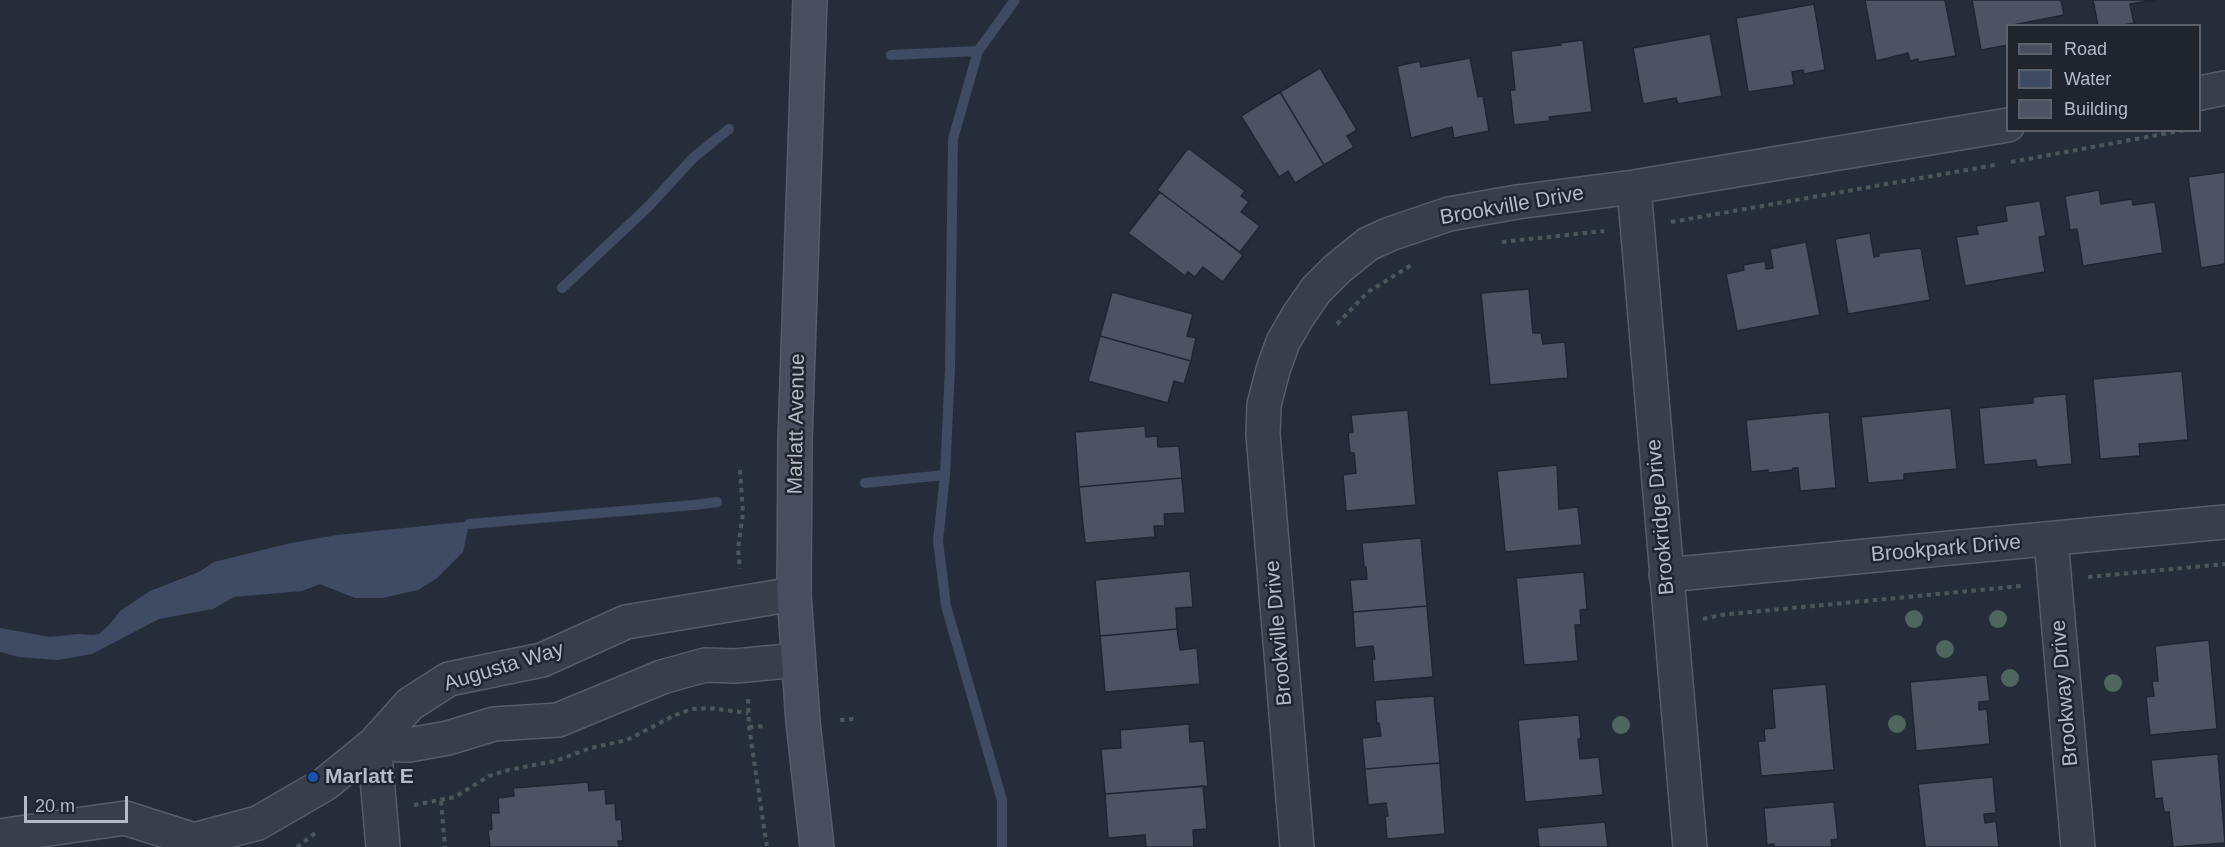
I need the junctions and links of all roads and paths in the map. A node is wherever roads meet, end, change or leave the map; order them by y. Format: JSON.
{"nodes":[{"id":1,"x":810,"y":0,"type":"edge"},
{"id":2,"x":2225,"y":88,"type":"edge"},
{"id":3,"x":2201,"y":93,"type":"edge"},
{"id":4,"x":2006,"y":125,"type":"edge"},
{"id":5,"x":2174,"y":132,"type":"edge"},
{"id":6,"x":1634,"y":187,"type":"junction"},
{"id":7,"x":1637,"y":229,"type":"junction"},
{"id":8,"x":1491,"y":243,"type":"dead end"},
{"id":9,"x":1415,"y":264,"type":"dead end"},
{"id":10,"x":1331,"y":330,"type":"dead end"},
{"id":11,"x":740,"y":470,"type":"dead end"},
{"id":12,"x":2225,"y":522,"type":"edge"},
{"id":13,"x":2051,"y":539,"type":"junction"},
{"id":14,"x":2225,"y":564,"type":"edge"},
{"id":15,"x":1666,"y":575,"type":"junction"},
{"id":16,"x":741,"y":577,"type":"dead end"},
{"id":17,"x":2055,"y":582,"type":"junction"},
{"id":18,"x":794,"y":594,"type":"junction"},
{"id":19,"x":1702,"y":619,"type":"dead end"},
{"id":20,"x":797,"y":660,"type":"junction"},
{"id":21,"x":854,"y":719,"type":"dead end"},
{"id":22,"x":840,"y":720,"type":"dead end"},
{"id":23,"x":767,"y":726,"type":"dead end"},
{"id":24,"x":749,"y":728,"type":"junction"},
{"id":25,"x":374,"y":744,"type":"junction"},
{"id":26,"x":441,"y":801,"type":"junction"},
{"id":27,"x":409,"y":805,"type":"dead end"},
{"id":28,"x":323,"y":826,"type":"dead end"},
{"id":29,"x":0,"y":836,"type":"edge"},
{"id":30,"x":197,"y":843,"type":"edge"},
{"id":31,"x":297,"y":847,"type":"edge"},
{"id":32,"x":383,"y":847,"type":"edge"},
{"id":33,"x":445,"y":847,"type":"edge"},
{"id":34,"x":766,"y":847,"type":"edge"},
{"id":35,"x":817,"y":847,"type":"edge"},
{"id":36,"x":1297,"y":847,"type":"edge"},
{"id":37,"x":1690,"y":847,"type":"edge"},
{"id":38,"x":2078,"y":847,"type":"edge"}],
"edges":[{"from":1,"to":18,"type":"street","name":"Marlatt Avenue"},
{"from":2,"to":3,"type":"street"},
{"from":4,"to":6,"type":"street","name":"Brookville Drive"},
{"from":5,"to":7,"type":"path"},
{"from":6,"to":7,"type":"street","name":"Brookridge Drive"},
{"from":6,"to":36,"type":"street","name":"Brookville Drive"},
{"from":7,"to":8,"type":"path"},
{"from":7,"to":15,"type":"street","name":"Brookridge Drive"},
{"from":9,"to":10,"type":"path"},
{"from":11,"to":16,"type":"path"},
{"from":12,"to":13,"type":"street","name":"Brookpark Drive"},
{"from":13,"to":15,"type":"street","name":"Brookpark Drive"},
{"from":13,"to":17,"type":"street","name":"Brookway Drive"},
{"from":14,"to":17,"type":"path"},
{"from":15,"to":37,"type":"street","name":"Brookridge Drive"},
{"from":17,"to":19,"type":"path"},
{"from":17,"to":38,"type":"street","name":"Brookway Drive"},
{"from":18,"to":20,"type":"street","name":"Marlatt Avenue"},
{"from":18,"to":25,"type":"street","name":"Augusta Way"},
{"from":20,"to":25,"type":"street"},
{"from":20,"to":35,"type":"street","name":"Marlatt Avenue"},
{"from":21,"to":22,"type":"path"},
{"from":23,"to":24,"type":"path"},
{"from":24,"to":26,"type":"path"},
{"from":24,"to":34,"type":"path"},
{"from":25,"to":30,"type":"street","name":"Augusta Way"},
{"from":25,"to":32,"type":"street"},
{"from":26,"to":27,"type":"path"},
{"from":26,"to":33,"type":"path"},
{"from":28,"to":31,"type":"path"},
{"from":29,"to":30,"type":"street","name":"Augusta Way"}]}
